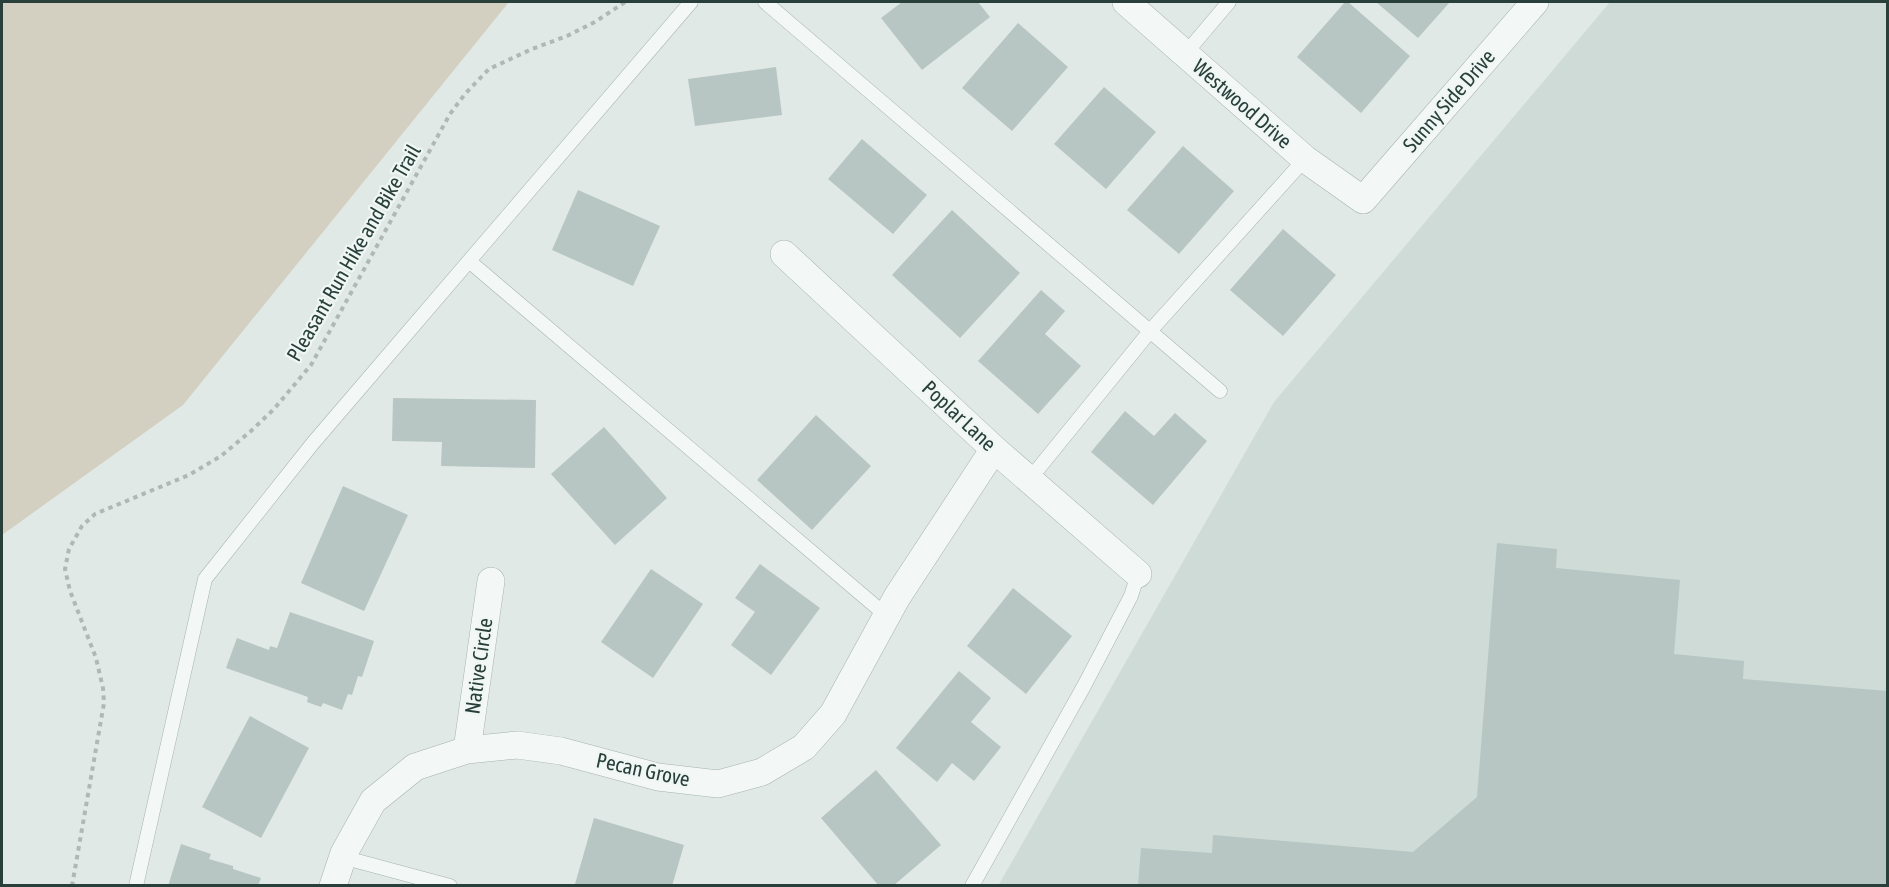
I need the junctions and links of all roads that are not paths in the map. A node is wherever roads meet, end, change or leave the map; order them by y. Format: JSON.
{"nodes":[{"id":1,"x":691,"y":2,"type":"edge"},
{"id":2,"x":765,"y":2,"type":"edge"},
{"id":3,"x":1126,"y":2,"type":"edge"},
{"id":4,"x":1229,"y":2,"type":"edge"},
{"id":5,"x":1535,"y":2,"type":"edge"},
{"id":6,"x":1185,"y":54,"type":"junction"},
{"id":7,"x":1305,"y":159,"type":"junction"},
{"id":8,"x":1363,"y":201,"type":"joint"},
{"id":9,"x":784,"y":254,"type":"dead end"},
{"id":10,"x":469,"y":261,"type":"junction"},
{"id":11,"x":1150,"y":330,"type":"junction"},
{"id":12,"x":1220,"y":391,"type":"dead end"},
{"id":13,"x":994,"y":449,"type":"junction"},
{"id":14,"x":1029,"y":480,"type":"junction"},
{"id":15,"x":1138,"y":574,"type":"joint"},
{"id":16,"x":491,"y":581,"type":"dead end"},
{"id":17,"x":887,"y":616,"type":"junction"},
{"id":18,"x":467,"y":750,"type":"junction"},
{"id":19,"x":342,"y":857,"type":"junction"},
{"id":20,"x":136,"y":885,"type":"edge"},
{"id":21,"x":333,"y":885,"type":"edge"},
{"id":22,"x":450,"y":885,"type":"edge"},
{"id":23,"x":972,"y":885,"type":"edge"}],
"edges":[{"from":1,"to":10,"type":"lane"},
{"from":2,"to":11,"type":"lane"},
{"from":3,"to":6,"type":"street","name":"Westwood Drive"},
{"from":4,"to":6,"type":"lane"},
{"from":5,"to":8,"type":"street","name":"Sunny Side Drive"},
{"from":6,"to":7,"type":"street","name":"Westwood Drive"},
{"from":7,"to":8,"type":"street","name":"Westwood Drive"},
{"from":7,"to":11,"type":"lane"},
{"from":9,"to":13,"type":"street","name":"Poplar Lane"},
{"from":10,"to":17,"type":"lane"},
{"from":10,"to":20,"type":"lane"},
{"from":11,"to":12,"type":"lane"},
{"from":11,"to":14,"type":"lane"},
{"from":13,"to":14,"type":"street","name":"Poplar Lane"},
{"from":13,"to":17,"type":"street","name":"Pecan Grove"},
{"from":14,"to":15,"type":"street","name":"Poplar Lane"},
{"from":15,"to":23,"type":"lane"},
{"from":16,"to":18,"type":"street","name":"Native Circle"},
{"from":17,"to":18,"type":"street","name":"Pecan Grove"},
{"from":18,"to":19,"type":"street","name":"Pecan Grove"},
{"from":19,"to":21,"type":"street","name":"Pecan Grove"},
{"from":19,"to":22,"type":"lane"}]}
